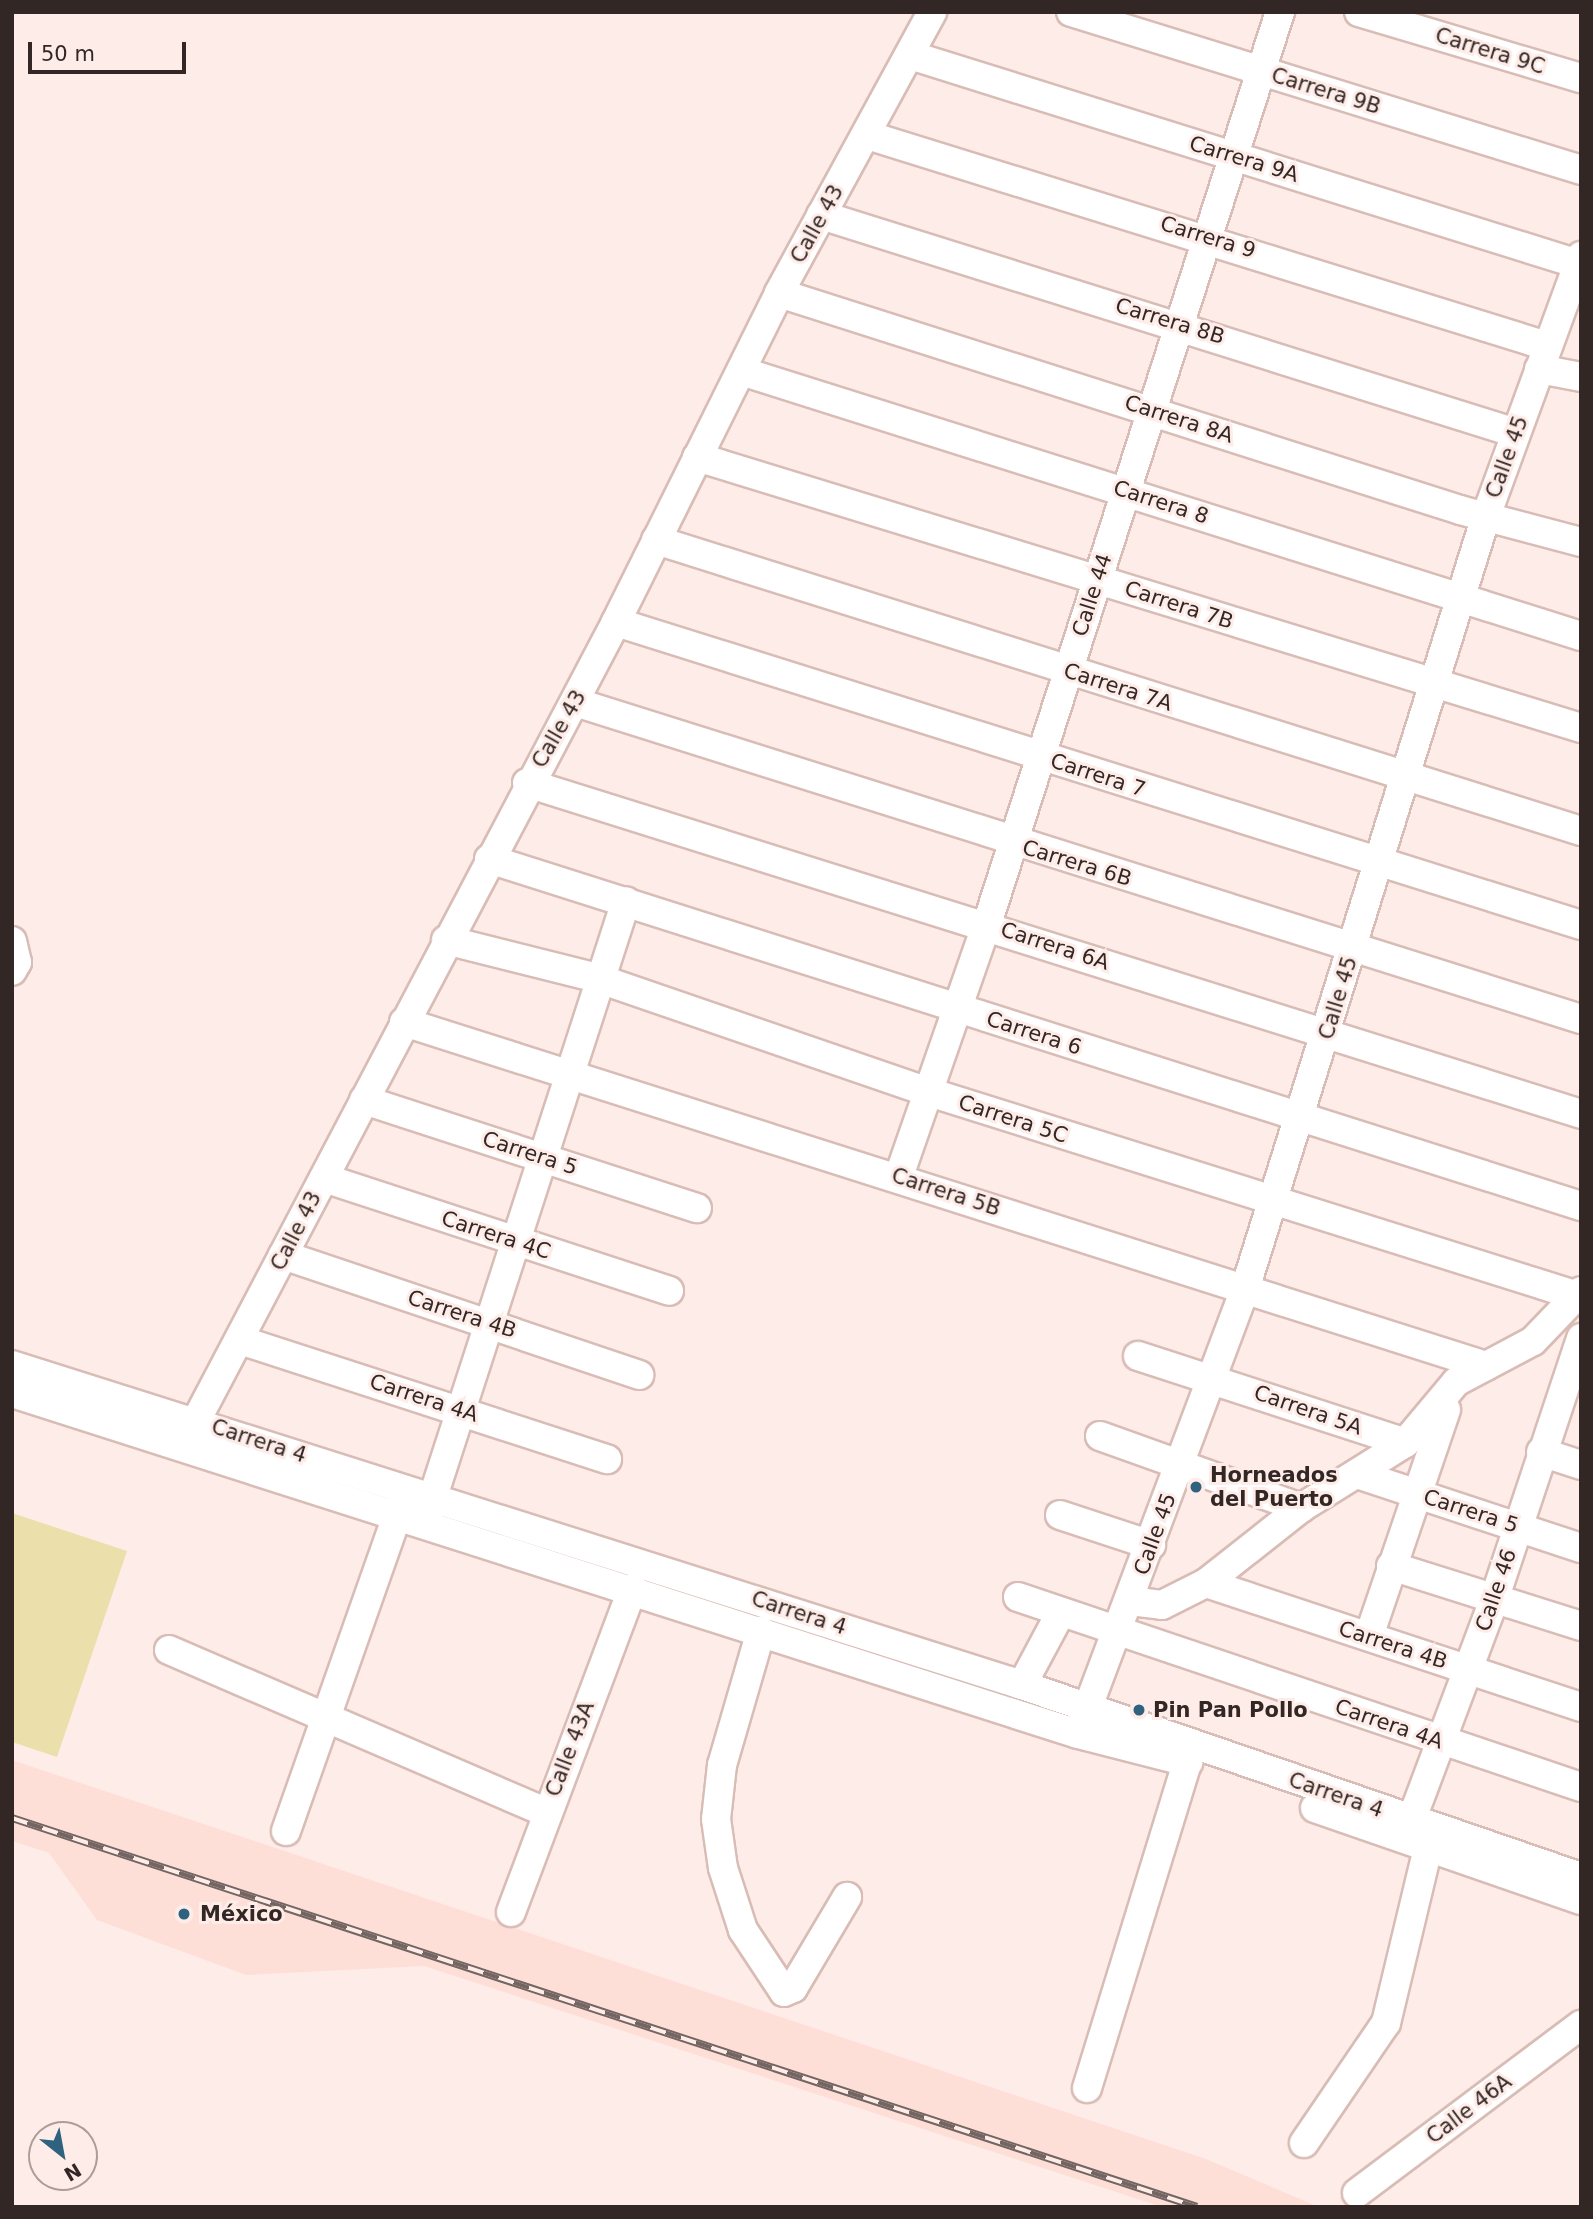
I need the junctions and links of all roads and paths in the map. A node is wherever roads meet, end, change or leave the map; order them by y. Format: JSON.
{"nodes":[{"id":1,"x":932,"y":12,"type":"edge"},
{"id":2,"x":1071,"y":12,"type":"edge"},
{"id":3,"x":1280,"y":12,"type":"edge"},
{"id":4,"x":1359,"y":12,"type":"edge"},
{"id":5,"x":910,"y":55,"type":"junction"},
{"id":6,"x":1262,"y":71,"type":"junction"},
{"id":7,"x":1581,"y":78,"type":"edge"},
{"id":8,"x":867,"y":135,"type":"junction"},
{"id":9,"x":1233,"y":156,"type":"junction"},
{"id":10,"x":1581,"y":170,"type":"edge"},
{"id":11,"x":821,"y":215,"type":"junction"},
{"id":12,"x":1204,"y":235,"type":"junction"},
{"id":13,"x":1580,"y":260,"type":"edge"},
{"id":14,"x":779,"y":293,"type":"junction"},
{"id":15,"x":1176,"y":322,"type":"junction"},
{"id":16,"x":1543,"y":357,"type":"junction"},
{"id":17,"x":741,"y":371,"type":"junction"},
{"id":18,"x":1580,"y":381,"type":"edge"},
{"id":19,"x":1152,"y":410,"type":"junction"},
{"id":20,"x":1516,"y":433,"type":"junction"},
{"id":21,"x":697,"y":457,"type":"junction"},
{"id":22,"x":1127,"y":491,"type":"junction"},
{"id":23,"x":1486,"y":516,"type":"junction"},
{"id":24,"x":656,"y":540,"type":"junction"},
{"id":25,"x":1581,"y":542,"type":"edge"},
{"id":26,"x":1097,"y":579,"type":"junction"},
{"id":27,"x":1461,"y":599,"type":"junction"},
{"id":28,"x":616,"y":622,"type":"junction"},
{"id":29,"x":1581,"y":636,"type":"edge"},
{"id":30,"x":1068,"y":671,"type":"junction"},
{"id":31,"x":1433,"y":686,"type":"junction"},
{"id":32,"x":575,"y":702,"type":"junction"},
{"id":33,"x":1581,"y":728,"type":"edge"},
{"id":34,"x":1040,"y":756,"type":"junction"},
{"id":35,"x":1406,"y":779,"type":"junction"},
{"id":36,"x":527,"y":783,"type":"junction"},
{"id":37,"x":1581,"y":831,"type":"edge"},
{"id":38,"x":1014,"y":843,"type":"junction"},
{"id":39,"x":489,"y":859,"type":"junction"},
{"id":40,"x":1379,"y":867,"type":"junction"},
{"id":41,"x":626,"y":901,"type":"junction"},
{"id":42,"x":987,"y":924,"type":"junction"},
{"id":43,"x":1581,"y":925,"type":"edge"},
{"id":44,"x":446,"y":940,"type":"junction"},
{"id":45,"x":1354,"y":947,"type":"junction"},
{"id":46,"x":597,"y":978,"type":"junction"},
{"id":47,"x":958,"y":1009,"type":"junction"},
{"id":48,"x":1581,"y":1019,"type":"edge"},
{"id":49,"x":404,"y":1022,"type":"junction"},
{"id":50,"x":1329,"y":1032,"type":"junction"},
{"id":51,"x":565,"y":1075,"type":"junction"},
{"id":52,"x":929,"y":1092,"type":"junction"},
{"id":53,"x":364,"y":1100,"type":"junction"},
{"id":54,"x":1581,"y":1114,"type":"edge"},
{"id":55,"x":1297,"y":1116,"type":"junction"},
{"id":56,"x":542,"y":1157,"type":"junction"},
{"id":57,"x":899,"y":1177,"type":"junction"},
{"id":58,"x":324,"y":1178,"type":"junction"},
{"id":59,"x":1270,"y":1200,"type":"junction"},
{"id":60,"x":1581,"y":1206,"type":"edge"},
{"id":61,"x":697,"y":1208,"type":"dead end"},
{"id":62,"x":515,"y":1241,"type":"junction"},
{"id":63,"x":283,"y":1255,"type":"junction"},
{"id":64,"x":1245,"y":1289,"type":"junction"},
{"id":65,"x":670,"y":1291,"type":"dead end"},
{"id":66,"x":1579,"y":1294,"type":"edge"},
{"id":67,"x":489,"y":1322,"type":"junction"},
{"id":68,"x":1581,"y":1338,"type":"edge"},
{"id":69,"x":240,"y":1340,"type":"junction"},
{"id":70,"x":1138,"y":1356,"type":"dead end"},
{"id":71,"x":12,"y":1365,"type":"edge"},
{"id":72,"x":1486,"y":1366,"type":"junction"},
{"id":73,"x":639,"y":1375,"type":"dead end"},
{"id":74,"x":1211,"y":1377,"type":"junction"},
{"id":75,"x":1456,"y":1382,"type":"junction"},
{"id":76,"x":1574,"y":1383,"type":"edge"},
{"id":77,"x":12,"y":1393,"type":"edge"},
{"id":78,"x":461,"y":1409,"type":"junction"},
{"id":79,"x":189,"y":1432,"type":"junction"},
{"id":80,"x":1100,"y":1436,"type":"dead end"},
{"id":81,"x":1405,"y":1443,"type":"junction"},
{"id":82,"x":1541,"y":1452,"type":"junction"},
{"id":83,"x":607,"y":1459,"type":"dead end"},
{"id":84,"x":1180,"y":1465,"type":"junction"},
{"id":85,"x":1581,"y":1465,"type":"edge"},
{"id":86,"x":1360,"y":1475,"type":"junction"},
{"id":87,"x":1416,"y":1493,"type":"junction"},
{"id":88,"x":415,"y":1505,"type":"junction"},
{"id":89,"x":1301,"y":1508,"type":"junction"},
{"id":90,"x":1060,"y":1515,"type":"dead end"},
{"id":91,"x":1518,"y":1527,"type":"junction"},
{"id":92,"x":1151,"y":1545,"type":"junction"},
{"id":93,"x":1581,"y":1548,"type":"edge"},
{"id":94,"x":1391,"y":1566,"type":"junction"},
{"id":95,"x":1206,"y":1583,"type":"junction"},
{"id":96,"x":633,"y":1588,"type":"junction"},
{"id":97,"x":1018,"y":1597,"type":"dead end"},
{"id":98,"x":1495,"y":1597,"type":"junction"},
{"id":99,"x":1130,"y":1601,"type":"junction"},
{"id":100,"x":1061,"y":1612,"type":"junction"},
{"id":101,"x":1581,"y":1626,"type":"edge"},
{"id":102,"x":1120,"y":1630,"type":"junction"},
{"id":103,"x":761,"y":1631,"type":"junction"},
{"id":104,"x":1369,"y":1636,"type":"junction"},
{"id":105,"x":169,"y":1650,"type":"dead end"},
{"id":106,"x":1468,"y":1670,"type":"junction"},
{"id":107,"x":1022,"y":1685,"type":"junction"},
{"id":108,"x":1581,"y":1707,"type":"edge"},
{"id":109,"x":327,"y":1714,"type":"junction"},
{"id":110,"x":1082,"y":1722,"type":"junction"},
{"id":111,"x":1441,"y":1743,"type":"junction"},
{"id":112,"x":1187,"y":1762,"type":"junction"},
{"id":113,"x":1581,"y":1787,"type":"edge"},
{"id":114,"x":546,"y":1812,"type":"junction"},
{"id":115,"x":286,"y":1831,"type":"dead end"},
{"id":116,"x":1419,"y":1834,"type":"junction"},
{"id":117,"x":1575,"y":1887,"type":"edge"},
{"id":118,"x":847,"y":1897,"type":"dead end"},
{"id":119,"x":511,"y":1912,"type":"dead end"},
{"id":120,"x":1581,"y":2025,"type":"edge"},
{"id":121,"x":1087,"y":2088,"type":"dead end"},
{"id":122,"x":1304,"y":2143,"type":"dead end"},
{"id":123,"x":1357,"y":2193,"type":"dead end"}],
"edges":[{"from":1,"to":5,"type":"street","name":"Calle 43"},
{"from":2,"to":6,"type":"street","name":"Carrera 9B"},
{"from":3,"to":6,"type":"street","name":"Calle 44"},
{"from":4,"to":7,"type":"street","name":"Carrera 9C"},
{"from":5,"to":8,"type":"street","name":"Calle 43"},
{"from":5,"to":9,"type":"street","name":"Carrera 9A"},
{"from":6,"to":9,"type":"street","name":"Calle 44"},
{"from":6,"to":10,"type":"street","name":"Carrera 9B"},
{"from":8,"to":11,"type":"street","name":"Calle 43"},
{"from":8,"to":12,"type":"street","name":"Carrera 9"},
{"from":9,"to":12,"type":"street","name":"Calle 44"},
{"from":9,"to":13,"type":"street","name":"Carrera 9A"},
{"from":11,"to":14,"type":"street","name":"Calle 43"},
{"from":11,"to":15,"type":"street","name":"Carrera 8B"},
{"from":12,"to":15,"type":"street","name":"Calle 44"},
{"from":12,"to":16,"type":"street","name":"Carrera 9"},
{"from":13,"to":16,"type":"street","name":"Calle 45"},
{"from":14,"to":17,"type":"street","name":"Calle 43"},
{"from":14,"to":19,"type":"street","name":"Carrera 8A"},
{"from":15,"to":19,"type":"street","name":"Calle 44"},
{"from":15,"to":20,"type":"street","name":"Carrera 8B"},
{"from":16,"to":18,"type":"street","name":"Carrera 9"},
{"from":16,"to":20,"type":"street","name":"Calle 45"},
{"from":17,"to":21,"type":"street","name":"Calle 43"},
{"from":17,"to":22,"type":"street","name":"Carrera 8"},
{"from":19,"to":22,"type":"street","name":"Calle 44"},
{"from":19,"to":23,"type":"street","name":"Carrera 8A"},
{"from":20,"to":23,"type":"street","name":"Calle 45"},
{"from":21,"to":24,"type":"street","name":"Calle 43"},
{"from":21,"to":26,"type":"street","name":"Carrera 7B"},
{"from":22,"to":26,"type":"street","name":"Calle 44"},
{"from":22,"to":27,"type":"street","name":"Carrera 8"},
{"from":23,"to":25,"type":"street","name":"Carrera 8A"},
{"from":23,"to":27,"type":"street","name":"Calle 45"},
{"from":24,"to":28,"type":"street","name":"Calle 43"},
{"from":24,"to":30,"type":"street","name":"Carrera 7A"},
{"from":26,"to":30,"type":"street","name":"Calle 44"},
{"from":26,"to":31,"type":"street","name":"Carrera 7B"},
{"from":27,"to":29,"type":"street","name":"Carrera 8"},
{"from":27,"to":31,"type":"street","name":"Calle 45"},
{"from":28,"to":32,"type":"street","name":"Calle 43"},
{"from":28,"to":34,"type":"street","name":"Carrera 7"},
{"from":30,"to":34,"type":"street","name":"Calle 44"},
{"from":30,"to":35,"type":"street","name":"Carrera 7A"},
{"from":31,"to":33,"type":"street","name":"Carrera 7B"},
{"from":31,"to":35,"type":"street","name":"Calle 45"},
{"from":32,"to":36,"type":"street","name":"Calle 43"},
{"from":32,"to":38,"type":"street","name":"Carrera 6B"},
{"from":34,"to":38,"type":"street","name":"Calle 44"},
{"from":34,"to":40,"type":"street","name":"Carrera 7"},
{"from":35,"to":37,"type":"street","name":"Carrera 7A"},
{"from":35,"to":40,"type":"street","name":"Calle 45"},
{"from":36,"to":39,"type":"street","name":"Calle 43"},
{"from":36,"to":42,"type":"street","name":"Carrera 6A"},
{"from":38,"to":42,"type":"street","name":"Calle 44"},
{"from":38,"to":45,"type":"street","name":"Carrera 6B"},
{"from":39,"to":41,"type":"street","name":"Carrera 6"},
{"from":39,"to":44,"type":"street","name":"Calle 43"},
{"from":40,"to":43,"type":"street","name":"Carrera 7"},
{"from":40,"to":45,"type":"street","name":"Calle 45"},
{"from":41,"to":46,"type":"street"},
{"from":41,"to":47,"type":"street","name":"Carrera 6"},
{"from":42,"to":47,"type":"street","name":"Calle 44"},
{"from":42,"to":50,"type":"street","name":"Carrera 6A"},
{"from":44,"to":46,"type":"street","name":"Carrera 5C"},
{"from":44,"to":49,"type":"street","name":"Calle 43"},
{"from":45,"to":48,"type":"street","name":"Carrera 6B"},
{"from":45,"to":50,"type":"street","name":"Calle 45"},
{"from":46,"to":51,"type":"street"},
{"from":46,"to":52,"type":"street","name":"Carrera 5C"},
{"from":47,"to":52,"type":"street","name":"Calle 44"},
{"from":47,"to":55,"type":"street","name":"Carrera 6"},
{"from":49,"to":51,"type":"street","name":"Carrera 5B"},
{"from":49,"to":53,"type":"street","name":"Calle 43"},
{"from":50,"to":54,"type":"street","name":"Carrera 6A"},
{"from":50,"to":55,"type":"street","name":"Calle 45"},
{"from":51,"to":56,"type":"street"},
{"from":51,"to":57,"type":"street","name":"Carrera 5B"},
{"from":52,"to":57,"type":"street","name":"Calle 44"},
{"from":52,"to":59,"type":"street","name":"Carrera 5C"},
{"from":53,"to":56,"type":"street","name":"Carrera 5"},
{"from":53,"to":58,"type":"street","name":"Calle 43"},
{"from":55,"to":59,"type":"street","name":"Calle 45"},
{"from":55,"to":60,"type":"street","name":"Carrera 6"},
{"from":56,"to":61,"type":"street","name":"Carrera 5"},
{"from":56,"to":62,"type":"street"},
{"from":57,"to":64,"type":"street","name":"Carrera 5B"},
{"from":58,"to":62,"type":"street","name":"Carrera 4C"},
{"from":58,"to":63,"type":"street","name":"Calle 43"},
{"from":59,"to":64,"type":"street","name":"Calle 45"},
{"from":59,"to":66,"type":"street","name":"Carrera 5C"},
{"from":62,"to":65,"type":"street","name":"Carrera 4C"},
{"from":62,"to":67,"type":"street"},
{"from":63,"to":67,"type":"street","name":"Carrera 4B"},
{"from":63,"to":69,"type":"street","name":"Calle 43"},
{"from":64,"to":72,"type":"street","name":"Carrera 5B"},
{"from":64,"to":74,"type":"street","name":"Calle 45"},
{"from":66,"to":72,"type":"street"},
{"from":67,"to":73,"type":"street","name":"Carrera 4B"},
{"from":67,"to":78,"type":"street"},
{"from":68,"to":76,"type":"street","name":"Calle 46"},
{"from":69,"to":78,"type":"street","name":"Carrera 4A"},
{"from":69,"to":79,"type":"street","name":"Calle 43"},
{"from":70,"to":74,"type":"street","name":"Carrera 5A"},
{"from":71,"to":79,"type":"street","name":"Carrera 4"},
{"from":72,"to":75,"type":"street"},
{"from":74,"to":81,"type":"street","name":"Carrera 5A"},
{"from":74,"to":84,"type":"street","name":"Calle 45"},
{"from":75,"to":81,"type":"street"},
{"from":75,"to":87,"type":"street"},
{"from":76,"to":82,"type":"street","name":"Calle 46"},
{"from":77,"to":79,"type":"street","name":"Carrera 4"},
{"from":78,"to":83,"type":"street","name":"Carrera 4A"},
{"from":78,"to":88,"type":"street"},
{"from":79,"to":88,"type":"street","name":"Carrera 4"},
{"from":80,"to":84,"type":"street"},
{"from":81,"to":86,"type":"street"},
{"from":82,"to":85,"type":"street"},
{"from":82,"to":91,"type":"street","name":"Calle 46"},
{"from":84,"to":89,"type":"street"},
{"from":84,"to":92,"type":"street","name":"Calle 45"},
{"from":86,"to":87,"type":"street","name":"Carrera 5"},
{"from":86,"to":89,"type":"street"},
{"from":87,"to":91,"type":"street","name":"Carrera 5"},
{"from":87,"to":94,"type":"street"},
{"from":88,"to":96,"type":"street","name":"Carrera 4"},
{"from":88,"to":107,"type":"street","name":"Carrera 4"},
{"from":88,"to":109,"type":"street"},
{"from":89,"to":95,"type":"street"},
{"from":90,"to":92,"type":"street"},
{"from":91,"to":93,"type":"street","name":"Carrera 5"},
{"from":91,"to":98,"type":"street","name":"Calle 46"},
{"from":92,"to":99,"type":"street","name":"Calle 45"},
{"from":94,"to":98,"type":"street"},
{"from":94,"to":104,"type":"street"},
{"from":95,"to":99,"type":"street"},
{"from":95,"to":104,"type":"street","name":"Carrera 4B"},
{"from":96,"to":103,"type":"street","name":"Carrera 4"},
{"from":96,"to":114,"type":"street","name":"Calle 43A"},
{"from":97,"to":100,"type":"street","name":"Carrera 4A"},
{"from":98,"to":101,"type":"street"},
{"from":98,"to":106,"type":"street","name":"Calle 46"},
{"from":99,"to":102,"type":"street","name":"Calle 45"},
{"from":100,"to":102,"type":"street","name":"Carrera 4A"},
{"from":100,"to":107,"type":"street"},
{"from":102,"to":110,"type":"street","name":"Calle 45"},
{"from":102,"to":111,"type":"street","name":"Carrera 4A"},
{"from":103,"to":110,"type":"street","name":"Carrera 4"},
{"from":103,"to":118,"type":"street"},
{"from":104,"to":106,"type":"street","name":"Carrera 4B"},
{"from":105,"to":109,"type":"street"},
{"from":106,"to":108,"type":"street","name":"Carrera 4B"},
{"from":106,"to":111,"type":"street","name":"Calle 46"},
{"from":107,"to":110,"type":"street","name":"Carrera 4"},
{"from":109,"to":114,"type":"street"},
{"from":109,"to":115,"type":"street"},
{"from":110,"to":112,"type":"street","name":"Carrera 4"},
{"from":110,"to":116,"type":"street","name":"Carrera 4"},
{"from":111,"to":113,"type":"street","name":"Carrera 4A"},
{"from":111,"to":116,"type":"street","name":"Calle 46"},
{"from":112,"to":116,"type":"street","name":"Carrera 4"},
{"from":112,"to":121,"type":"street"},
{"from":114,"to":119,"type":"street","name":"Calle 43A"},
{"from":116,"to":117,"type":"street","name":"Carrera 4"},
{"from":116,"to":122,"type":"street","name":"Calle 46"},
{"from":120,"to":123,"type":"street","name":"Calle 46A"}]}
